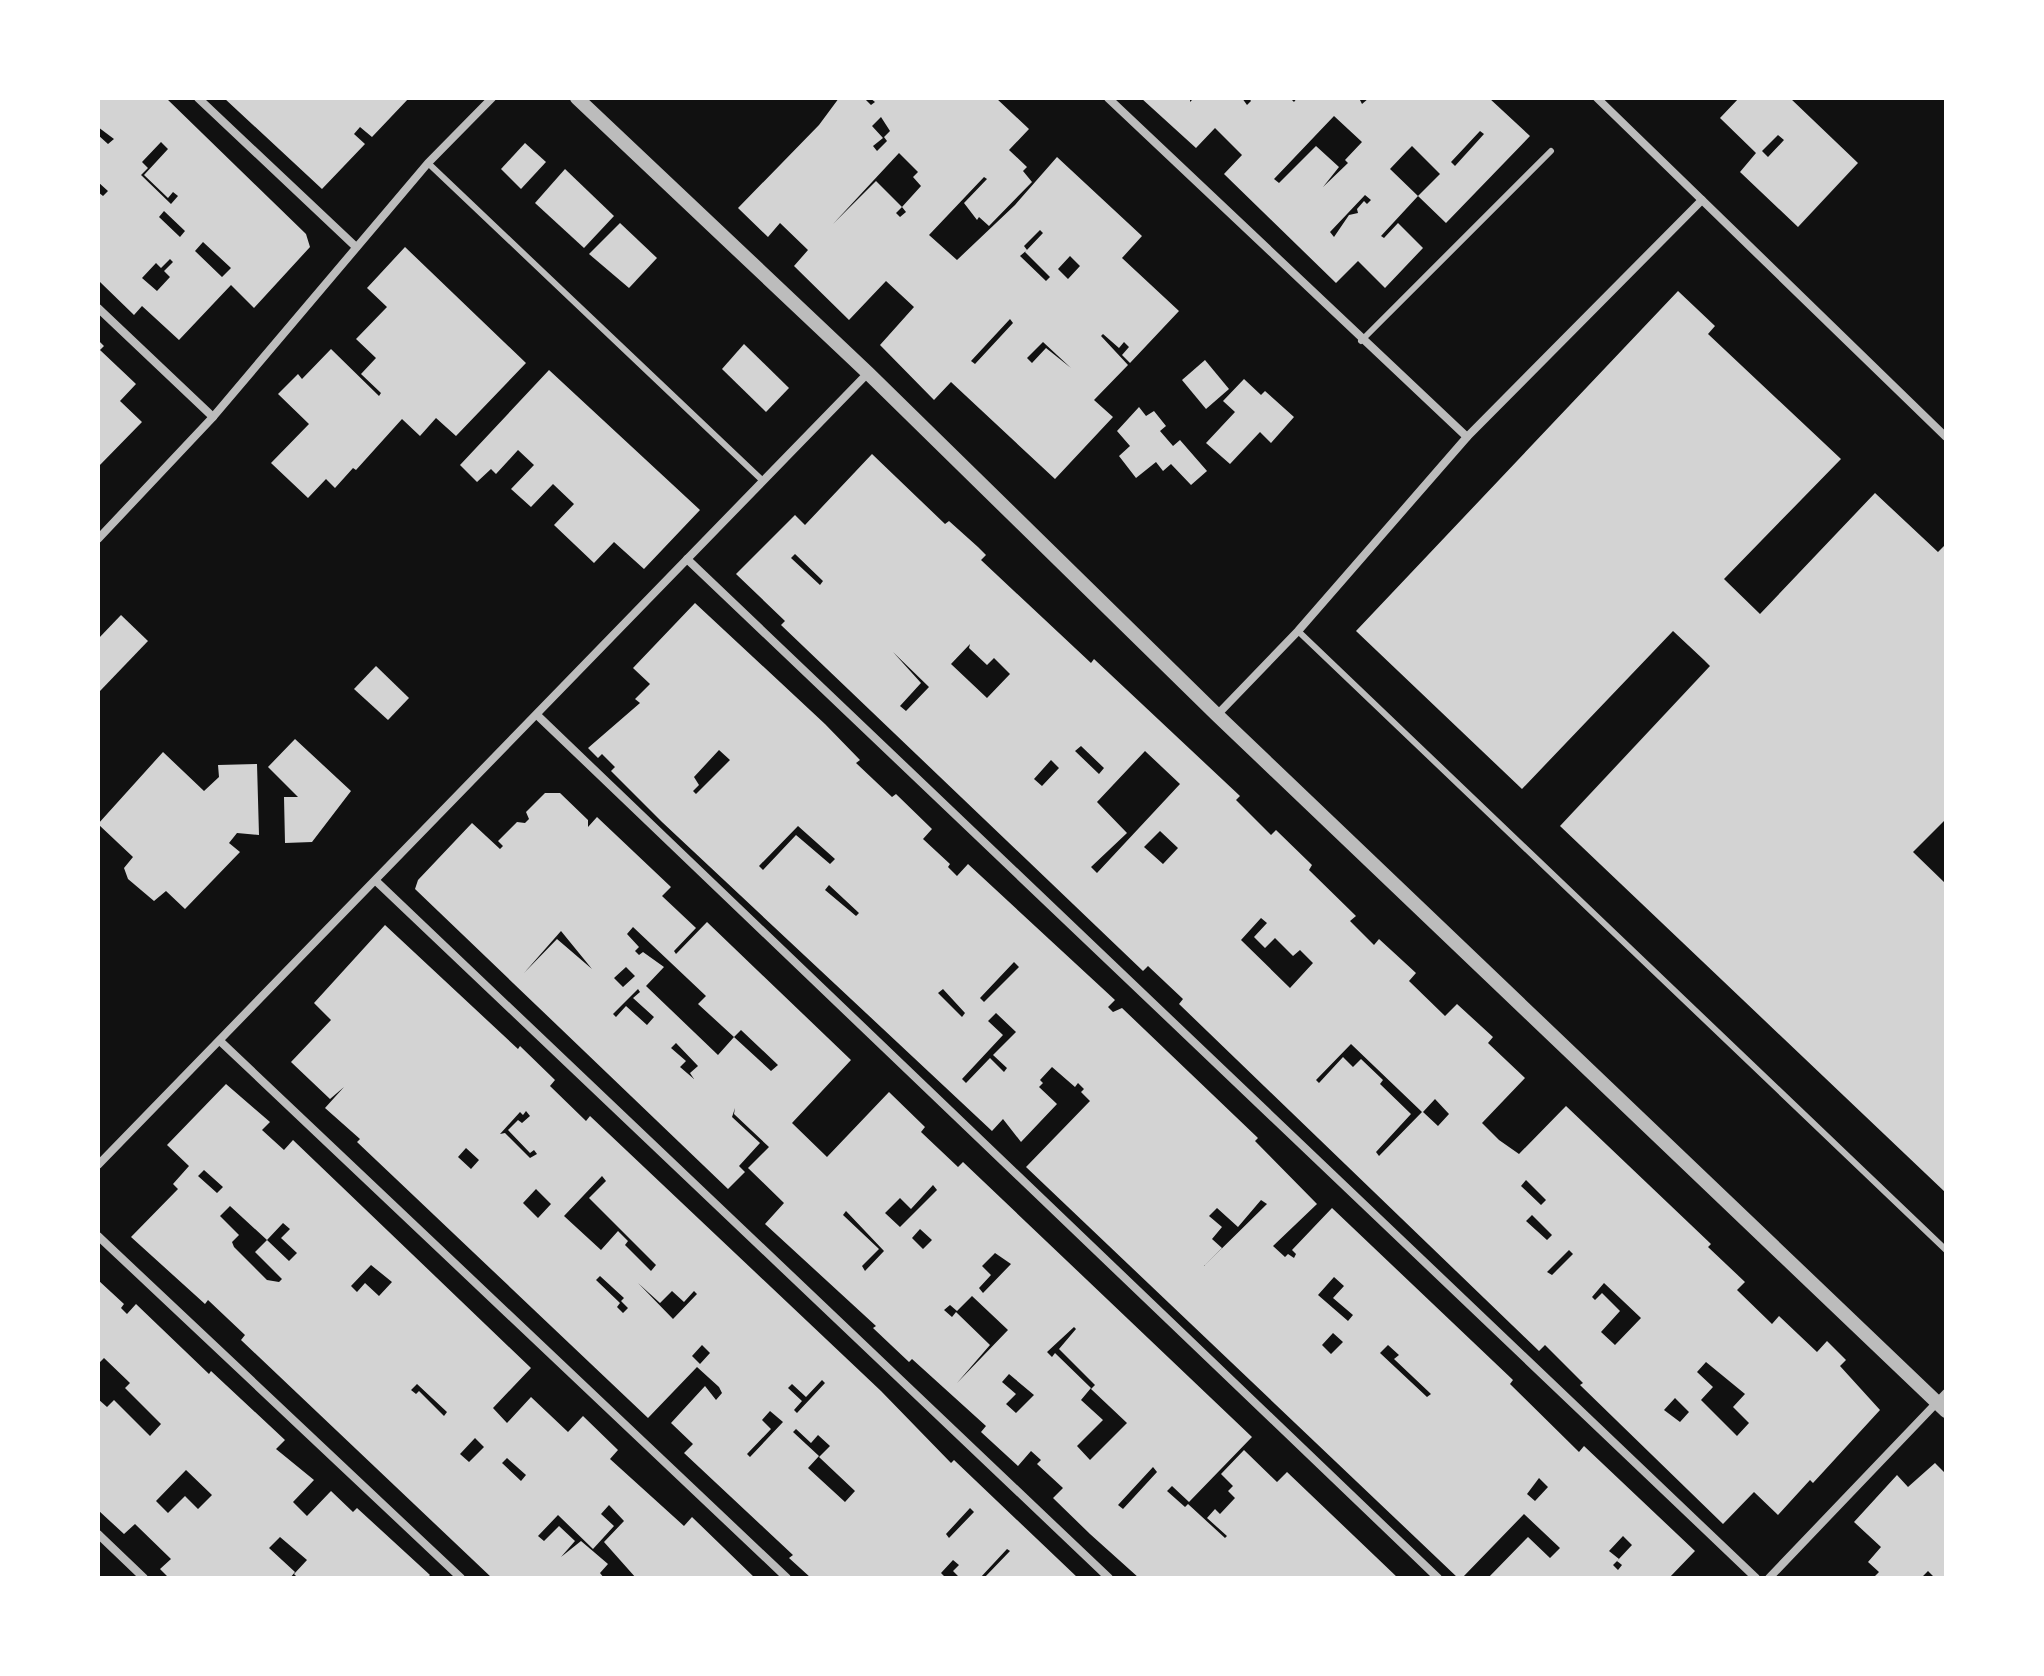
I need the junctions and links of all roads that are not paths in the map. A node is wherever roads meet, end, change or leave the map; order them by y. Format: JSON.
{"nodes":[{"id":1,"x":198,"y":98,"type":"edge"},
{"id":2,"x":492,"y":98,"type":"edge"},
{"id":3,"x":577,"y":98,"type":"edge"},
{"id":4,"x":1108,"y":98,"type":"edge"},
{"id":5,"x":1597,"y":98,"type":"edge"},
{"id":6,"x":1551,"y":151,"type":"dead end"},
{"id":7,"x":428,"y":163,"type":"junction"},
{"id":8,"x":1702,"y":200,"type":"junction"},
{"id":9,"x":356,"y":247,"type":"junction"},
{"id":10,"x":98,"y":308,"type":"edge"},
{"id":11,"x":1361,"y":341,"type":"junction"},
{"id":12,"x":868,"y":373,"type":"junction"},
{"id":13,"x":213,"y":417,"type":"junction"},
{"id":14,"x":1467,"y":437,"type":"junction"},
{"id":15,"x":1946,"y":437,"type":"edge"},
{"id":16,"x":763,"y":481,"type":"junction"},
{"id":17,"x":98,"y":539,"type":"edge"},
{"id":18,"x":687,"y":559,"type":"junction"},
{"id":19,"x":1298,"y":631,"type":"junction"},
{"id":20,"x":537,"y":715,"type":"junction"},
{"id":21,"x":1217,"y":715,"type":"junction"},
{"id":22,"x":376,"y":881,"type":"junction"},
{"id":23,"x":220,"y":1041,"type":"junction"},
{"id":24,"x":98,"y":1165,"type":"edge"},
{"id":25,"x":98,"y":1236,"type":"edge"},
{"id":26,"x":1946,"y":1250,"type":"edge"},
{"id":27,"x":1943,"y":1402,"type":"edge"},
{"id":28,"x":98,"y":1534,"type":"edge"},
{"id":29,"x":144,"y":1578,"type":"edge"},
{"id":30,"x":461,"y":1578,"type":"edge"},
{"id":31,"x":787,"y":1578,"type":"edge"},
{"id":32,"x":1109,"y":1578,"type":"edge"},
{"id":33,"x":1438,"y":1578,"type":"edge"},
{"id":34,"x":1756,"y":1578,"type":"edge"},
{"id":35,"x":1769,"y":1578,"type":"edge"}],
"edges":[{"from":1,"to":9,"type":"street"},
{"from":2,"to":7,"type":"street"},
{"from":3,"to":12,"type":"street"},
{"from":4,"to":11,"type":"street"},
{"from":5,"to":8,"type":"street"},
{"from":6,"to":11,"type":"lane"},
{"from":7,"to":9,"type":"street"},
{"from":7,"to":16,"type":"lane"},
{"from":8,"to":14,"type":"street"},
{"from":8,"to":15,"type":"street"},
{"from":9,"to":13,"type":"street"},
{"from":10,"to":13,"type":"street"},
{"from":11,"to":14,"type":"street"},
{"from":12,"to":16,"type":"street"},
{"from":12,"to":21,"type":"street"},
{"from":13,"to":17,"type":"street"},
{"from":14,"to":19,"type":"street"},
{"from":16,"to":18,"type":"street"},
{"from":18,"to":20,"type":"street"},
{"from":18,"to":34,"type":"street"},
{"from":19,"to":21,"type":"street"},
{"from":19,"to":26,"type":"lane"},
{"from":20,"to":22,"type":"street"},
{"from":20,"to":33,"type":"street"},
{"from":21,"to":27,"type":"street"},
{"from":22,"to":23,"type":"street"},
{"from":22,"to":32,"type":"street"},
{"from":23,"to":24,"type":"street"},
{"from":23,"to":31,"type":"street"},
{"from":25,"to":30,"type":"street"},
{"from":27,"to":35,"type":"street"},
{"from":28,"to":29,"type":"street"}]}
